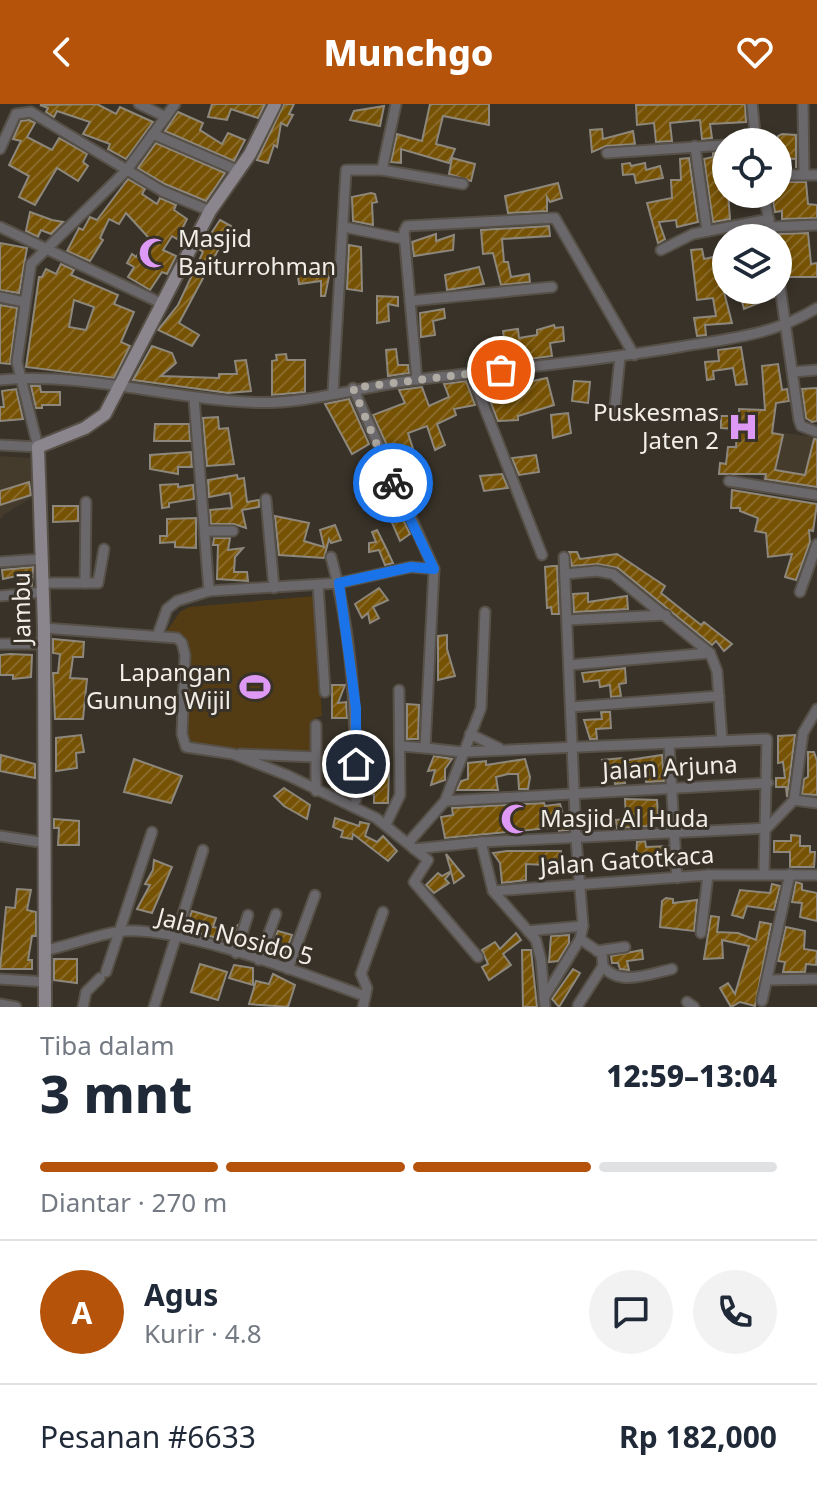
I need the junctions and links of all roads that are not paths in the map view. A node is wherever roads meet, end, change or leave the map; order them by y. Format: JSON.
{"nodes":[{"id":1,"x":139,"y":104,"type":"edge"},
{"id":2,"x":175,"y":104,"type":"edge"},
{"id":3,"x":275,"y":104,"type":"edge"},
{"id":4,"x":396,"y":104,"type":"edge"},
{"id":5,"x":752,"y":104,"type":"edge"},
{"id":6,"x":803,"y":104,"type":"edge"},
{"id":7,"x":166,"y":117,"type":"junction"},
{"id":8,"x":755,"y":128,"type":"edge"},
{"id":9,"x":153,"y":134,"type":"junction"},
{"id":10,"x":712,"y":145,"type":"edge"},
{"id":11,"x":695,"y":146,"type":"junction"},
{"id":12,"x":0,"y":149,"type":"edge"},
{"id":13,"x":607,"y":153,"type":"dead end"},
{"id":14,"x":382,"y":170,"type":"junction"},
{"id":15,"x":126,"y":171,"type":"junction"},
{"id":16,"x":239,"y":171,"type":"junction"},
{"id":17,"x":792,"y":174,"type":"edge"},
{"id":18,"x":804,"y":174,"type":"junction"},
{"id":19,"x":817,"y":175,"type":"edge"},
{"id":20,"x":463,"y":184,"type":"dead end"},
{"id":21,"x":767,"y":208,"type":"edge"},
{"id":22,"x":210,"y":211,"type":"junction"},
{"id":23,"x":770,"y":223,"type":"junction"},
{"id":24,"x":817,"y":225,"type":"edge"},
{"id":25,"x":0,"y":227,"type":"edge"},
{"id":26,"x":344,"y":227,"type":"junction"},
{"id":27,"x":707,"y":231,"type":"junction"},
{"id":28,"x":404,"y":239,"type":"junction"},
{"id":29,"x":45,"y":249,"type":"junction"},
{"id":30,"x":661,"y":250,"type":"dead end"},
{"id":31,"x":552,"y":287,"type":"dead end"},
{"id":32,"x":0,"y":297,"type":"edge"},
{"id":33,"x":410,"y":301,"type":"junction"},
{"id":34,"x":24,"y":302,"type":"junction"},
{"id":35,"x":163,"y":304,"type":"junction"},
{"id":36,"x":783,"y":304,"type":"edge"},
{"id":37,"x":817,"y":308,"type":"edge"},
{"id":38,"x":787,"y":326,"type":"junction"},
{"id":39,"x":634,"y":355,"type":"junction"},
{"id":40,"x":620,"y":357,"type":"junction"},
{"id":41,"x":817,"y":370,"type":"edge"},
{"id":42,"x":793,"y":372,"type":"junction"},
{"id":43,"x":471,"y":373,"type":"junction"},
{"id":44,"x":19,"y":378,"type":"junction"},
{"id":45,"x":0,"y":380,"type":"edge"},
{"id":46,"x":417,"y":380,"type":"junction"},
{"id":47,"x":122,"y":385,"type":"junction"},
{"id":48,"x":353,"y":388,"type":"junction"},
{"id":49,"x":333,"y":392,"type":"junction"},
{"id":50,"x":194,"y":398,"type":"junction"},
{"id":51,"x":614,"y":416,"type":"dead end"},
{"id":52,"x":817,"y":432,"type":"edge"},
{"id":53,"x":0,"y":445,"type":"edge"},
{"id":54,"x":38,"y":447,"type":"junction"},
{"id":55,"x":729,"y":481,"type":"dead end"},
{"id":56,"x":817,"y":495,"type":"edge"},
{"id":57,"x":266,"y":499,"type":"dead end"},
{"id":58,"x":86,"y":502,"type":"dead end"},
{"id":59,"x":205,"y":531,"type":"junction"},
{"id":60,"x":233,"y":531,"type":"dead end"},
{"id":61,"x":817,"y":544,"type":"edge"},
{"id":62,"x":104,"y":549,"type":"dead end"},
{"id":63,"x":542,"y":555,"type":"dead end"},
{"id":64,"x":331,"y":557,"type":"dead end"},
{"id":65,"x":564,"y":557,"type":"dead end"},
{"id":66,"x":43,"y":559,"type":"junction"},
{"id":67,"x":0,"y":562,"type":"edge"},
{"id":68,"x":814,"y":568,"type":"edge"},
{"id":69,"x":434,"y":569,"type":"junction"},
{"id":70,"x":565,"y":574,"type":"junction"},
{"id":71,"x":85,"y":583,"type":"junction"},
{"id":72,"x":339,"y":583,"type":"junction"},
{"id":73,"x":318,"y":585,"type":"junction"},
{"id":74,"x":44,"y":587,"type":"junction"},
{"id":75,"x":274,"y":588,"type":"junction"},
{"id":76,"x":209,"y":591,"type":"junction"},
{"id":77,"x":800,"y":592,"type":"dead end"},
{"id":78,"x":0,"y":596,"type":"edge"},
{"id":79,"x":485,"y":612,"type":"dead end"},
{"id":80,"x":666,"y":615,"type":"junction"},
{"id":81,"x":567,"y":620,"type":"junction"},
{"id":82,"x":44,"y":628,"type":"junction"},
{"id":83,"x":158,"y":634,"type":"junction"},
{"id":84,"x":0,"y":644,"type":"edge"},
{"id":85,"x":44,"y":644,"type":"junction"},
{"id":86,"x":710,"y":653,"type":"junction"},
{"id":87,"x":569,"y":665,"type":"junction"},
{"id":88,"x":399,"y":690,"type":"dead end"},
{"id":89,"x":325,"y":692,"type":"dead end"},
{"id":90,"x":719,"y":696,"type":"junction"},
{"id":91,"x":571,"y":707,"type":"junction"},
{"id":92,"x":817,"y":709,"type":"edge"},
{"id":93,"x":316,"y":725,"type":"dead end"},
{"id":94,"x":470,"y":734,"type":"junction"},
{"id":95,"x":722,"y":741,"type":"junction"},
{"id":96,"x":669,"y":744,"type":"junction"},
{"id":97,"x":401,"y":746,"type":"junction"},
{"id":98,"x":425,"y":748,"type":"junction"},
{"id":99,"x":573,"y":748,"type":"junction"},
{"id":100,"x":502,"y":749,"type":"junction"},
{"id":101,"x":462,"y":752,"type":"junction"},
{"id":102,"x":233,"y":754,"type":"junction"},
{"id":103,"x":316,"y":757,"type":"junction"},
{"id":104,"x":768,"y":783,"type":"junction"},
{"id":105,"x":672,"y":789,"type":"junction"},
{"id":106,"x":316,"y":791,"type":"junction"},
{"id":107,"x":573,"y":793,"type":"junction"},
{"id":108,"x":356,"y":800,"type":"dead end"},
{"id":109,"x":794,"y":800,"type":"junction"},
{"id":110,"x":445,"y":801,"type":"junction"},
{"id":111,"x":817,"y":803,"type":"edge"},
{"id":112,"x":386,"y":824,"type":"junction"},
{"id":113,"x":767,"y":828,"type":"junction"},
{"id":114,"x":152,"y":832,"type":"dead end"},
{"id":115,"x":676,"y":834,"type":"junction"},
{"id":116,"x":0,"y":836,"type":"edge"},
{"id":117,"x":576,"y":838,"type":"junction"},
{"id":118,"x":481,"y":842,"type":"junction"},
{"id":119,"x":46,"y":843,"type":"junction"},
{"id":120,"x":411,"y":846,"type":"junction"},
{"id":121,"x":442,"y":846,"type":"junction"},
{"id":122,"x":203,"y":850,"type":"dead end"},
{"id":123,"x":428,"y":860,"type":"junction"},
{"id":124,"x":764,"y":873,"type":"junction"},
{"id":125,"x":790,"y":874,"type":"junction"},
{"id":126,"x":708,"y":875,"type":"junction"},
{"id":127,"x":817,"y":875,"type":"edge"},
{"id":128,"x":677,"y":878,"type":"junction"},
{"id":129,"x":578,"y":883,"type":"junction"},
{"id":130,"x":493,"y":891,"type":"junction"},
{"id":131,"x":315,"y":895,"type":"dead end"},
{"id":132,"x":383,"y":912,"type":"dead end"},
{"id":133,"x":276,"y":914,"type":"dead end"},
{"id":134,"x":248,"y":915,"type":"dead end"},
{"id":135,"x":583,"y":926,"type":"junction"},
{"id":136,"x":528,"y":931,"type":"junction"},
{"id":137,"x":119,"y":932,"type":"junction"},
{"id":138,"x":701,"y":933,"type":"dead end"},
{"id":139,"x":176,"y":937,"type":"junction"},
{"id":140,"x":580,"y":939,"type":"junction"},
{"id":141,"x":625,"y":947,"type":"dead end"},
{"id":142,"x":47,"y":950,"type":"junction"},
{"id":143,"x":597,"y":951,"type":"junction"},
{"id":144,"x":236,"y":953,"type":"junction"},
{"id":145,"x":478,"y":957,"type":"dead end"},
{"id":146,"x":259,"y":960,"type":"junction"},
{"id":147,"x":603,"y":966,"type":"junction"},
{"id":148,"x":288,"y":969,"type":"junction"},
{"id":149,"x":672,"y":969,"type":"dead end"},
{"id":150,"x":0,"y":979,"type":"edge"},
{"id":151,"x":817,"y":979,"type":"edge"},
{"id":152,"x":768,"y":980,"type":"junction"},
{"id":153,"x":47,"y":982,"type":"junction"},
{"id":154,"x":365,"y":996,"type":"junction"},
{"id":155,"x":762,"y":1001,"type":"dead end"},
{"id":156,"x":545,"y":1002,"type":"edge"},
{"id":157,"x":0,"y":1004,"type":"edge"},
{"id":158,"x":578,"y":1005,"type":"edge"},
{"id":159,"x":16,"y":1007,"type":"edge"},
{"id":160,"x":45,"y":1007,"type":"edge"},
{"id":161,"x":83,"y":1007,"type":"edge"},
{"id":162,"x":154,"y":1007,"type":"edge"},
{"id":163,"x":363,"y":1007,"type":"edge"}],
"edges":[{"from":1,"to":7,"type":"street"},
{"from":2,"to":7,"type":"street"},
{"from":3,"to":16,"type":"street"},
{"from":4,"to":14,"type":"street"},
{"from":5,"to":8,"type":"street"},
{"from":6,"to":18,"type":"street"},
{"from":7,"to":9,"type":"street"},
{"from":9,"to":15,"type":"street"},
{"from":9,"to":16,"type":"street"},
{"from":10,"to":11,"type":"street"},
{"from":11,"to":13,"type":"street"},
{"from":11,"to":27,"type":"street"},
{"from":12,"to":15,"type":"street"},
{"from":14,"to":20,"type":"street"},
{"from":14,"to":26,"type":"street"},
{"from":15,"to":22,"type":"street"},
{"from":15,"to":29,"type":"street"},
{"from":16,"to":22,"type":"street"},
{"from":17,"to":18,"type":"street"},
{"from":18,"to":19,"type":"street"},
{"from":21,"to":23,"type":"street"},
{"from":22,"to":35,"type":"street"},
{"from":23,"to":24,"type":"street"},
{"from":23,"to":27,"type":"street"},
{"from":25,"to":29,"type":"street"},
{"from":26,"to":28,"type":"street"},
{"from":26,"to":49,"type":"street"},
{"from":27,"to":30,"type":"street"},
{"from":28,"to":33,"type":"street"},
{"from":28,"to":39,"type":"street"},
{"from":29,"to":34,"type":"street"},
{"from":29,"to":35,"type":"street"},
{"from":31,"to":33,"type":"street"},
{"from":32,"to":34,"type":"street"},
{"from":33,"to":46,"type":"street"},
{"from":34,"to":44,"type":"street"},
{"from":35,"to":47,"type":"street"},
{"from":36,"to":38,"type":"street"},
{"from":37,"to":38,"type":"street"},
{"from":38,"to":39,"type":"street"},
{"from":38,"to":42,"type":"street"},
{"from":39,"to":40,"type":"street"},
{"from":40,"to":43,"type":"street"},
{"from":40,"to":51,"type":"street"},
{"from":41,"to":42,"type":"street"},
{"from":42,"to":52,"type":"street"},
{"from":43,"to":46,"type":"street"},
{"from":43,"to":63,"type":"street"},
{"from":44,"to":45,"type":"street"},
{"from":44,"to":47,"type":"street"},
{"from":44,"to":54,"type":"street"},
{"from":46,"to":48,"type":"street"},
{"from":47,"to":50,"type":"street"},
{"from":47,"to":54,"type":"street"},
{"from":48,"to":49,"type":"street"},
{"from":48,"to":69,"type":"street"},
{"from":49,"to":50,"type":"street"},
{"from":50,"to":59,"type":"street"},
{"from":53,"to":54,"type":"street"},
{"from":54,"to":66,"type":"street","name":"Jambu"},
{"from":55,"to":56,"type":"street"},
{"from":57,"to":75,"type":"street"},
{"from":58,"to":71,"type":"street"},
{"from":59,"to":60,"type":"street"},
{"from":59,"to":76,"type":"street"},
{"from":61,"to":68,"type":"street"},
{"from":62,"to":71,"type":"street"},
{"from":64,"to":72,"type":"street"},
{"from":65,"to":70,"type":"street"},
{"from":66,"to":67,"type":"street"},
{"from":66,"to":74,"type":"street","name":"Jambu"},
{"from":68,"to":77,"type":"street"},
{"from":69,"to":72,"type":"street"},
{"from":69,"to":98,"type":"street"},
{"from":70,"to":80,"type":"street"},
{"from":70,"to":81,"type":"street"},
{"from":71,"to":74,"type":"street"},
{"from":72,"to":73,"type":"street"},
{"from":72,"to":108,"type":"street"},
{"from":73,"to":75,"type":"street"},
{"from":73,"to":89,"type":"street"},
{"from":74,"to":78,"type":"street"},
{"from":74,"to":82,"type":"street","name":"Jambu"},
{"from":75,"to":76,"type":"street"},
{"from":76,"to":83,"type":"street"},
{"from":79,"to":94,"type":"street"},
{"from":80,"to":81,"type":"street"},
{"from":80,"to":86,"type":"street"},
{"from":81,"to":87,"type":"street"},
{"from":82,"to":83,"type":"street"},
{"from":82,"to":85,"type":"street","name":"Jambu"},
{"from":83,"to":102,"type":"street"},
{"from":84,"to":85,"type":"street"},
{"from":85,"to":119,"type":"street","name":"Jambu"},
{"from":86,"to":87,"type":"street"},
{"from":86,"to":90,"type":"street"},
{"from":87,"to":91,"type":"street"},
{"from":88,"to":97,"type":"street"},
{"from":90,"to":91,"type":"street"},
{"from":90,"to":95,"type":"street"},
{"from":91,"to":99,"type":"street"},
{"from":92,"to":109,"type":"street"},
{"from":93,"to":103,"type":"street"},
{"from":94,"to":100,"type":"street"},
{"from":94,"to":101,"type":"street"},
{"from":95,"to":96,"type":"street"},
{"from":95,"to":104,"type":"street"},
{"from":96,"to":99,"type":"street"},
{"from":96,"to":105,"type":"street"},
{"from":97,"to":98,"type":"street"},
{"from":97,"to":112,"type":"street"},
{"from":98,"to":101,"type":"street"},
{"from":99,"to":100,"type":"street"},
{"from":99,"to":107,"type":"street"},
{"from":100,"to":101,"type":"street"},
{"from":101,"to":110,"type":"street"},
{"from":102,"to":103,"type":"street"},
{"from":102,"to":106,"type":"street"},
{"from":103,"to":106,"type":"street"},
{"from":104,"to":105,"type":"street","name":"Jalan Arjuna"},
{"from":104,"to":113,"type":"street"},
{"from":105,"to":107,"type":"street","name":"Jalan Arjuna"},
{"from":105,"to":115,"type":"street"},
{"from":106,"to":112,"type":"street"},
{"from":107,"to":110,"type":"street","name":"Jalan Arjuna"},
{"from":107,"to":117,"type":"street"},
{"from":109,"to":111,"type":"street"},
{"from":109,"to":113,"type":"street"},
{"from":110,"to":120,"type":"street"},
{"from":112,"to":120,"type":"street"},
{"from":113,"to":115,"type":"street"},
{"from":113,"to":124,"type":"street"},
{"from":114,"to":137,"type":"street"},
{"from":115,"to":117,"type":"street"},
{"from":115,"to":128,"type":"street"},
{"from":116,"to":119,"type":"street"},
{"from":117,"to":118,"type":"street"},
{"from":117,"to":129,"type":"street"},
{"from":118,"to":121,"type":"street"},
{"from":118,"to":130,"type":"street"},
{"from":119,"to":142,"type":"street","name":"Jambu"},
{"from":120,"to":121,"type":"street"},
{"from":120,"to":123,"type":"street"},
{"from":121,"to":123,"type":"street"},
{"from":122,"to":139,"type":"street"},
{"from":123,"to":145,"type":"street"},
{"from":124,"to":125,"type":"street","name":"Jalan Gatotkaca"},
{"from":124,"to":126,"type":"street","name":"Jalan Gatotkaca"},
{"from":125,"to":127,"type":"street","name":"Jalan Gatotkaca"},
{"from":125,"to":152,"type":"street"},
{"from":126,"to":128,"type":"street","name":"Jalan Gatotkaca"},
{"from":126,"to":138,"type":"street"},
{"from":128,"to":129,"type":"street","name":"Jalan Gatotkaca"},
{"from":129,"to":130,"type":"street","name":"Jalan Gatotkaca"},
{"from":129,"to":135,"type":"street"},
{"from":130,"to":136,"type":"street"},
{"from":131,"to":148,"type":"street"},
{"from":132,"to":154,"type":"street"},
{"from":133,"to":146,"type":"street"},
{"from":134,"to":144,"type":"street"},
{"from":135,"to":136,"type":"street"},
{"from":135,"to":140,"type":"street"},
{"from":136,"to":156,"type":"street"},
{"from":137,"to":139,"type":"street","name":"Jalan Nosido 5"},
{"from":137,"to":142,"type":"street","name":"Jalan Nosido 5"},
{"from":137,"to":161,"type":"street"},
{"from":139,"to":144,"type":"street","name":"Jalan Nosido 5"},
{"from":139,"to":162,"type":"street"},
{"from":140,"to":143,"type":"street"},
{"from":140,"to":156,"type":"street"},
{"from":141,"to":143,"type":"street"},
{"from":142,"to":153,"type":"street","name":"Jambu"},
{"from":143,"to":147,"type":"street"},
{"from":144,"to":146,"type":"street","name":"Jalan Nosido 5"},
{"from":146,"to":148,"type":"street","name":"Jalan Nosido 5"},
{"from":147,"to":149,"type":"street"},
{"from":147,"to":158,"type":"street"},
{"from":148,"to":154,"type":"street","name":"Jalan Nosido 5"},
{"from":150,"to":153,"type":"street"},
{"from":151,"to":152,"type":"street"},
{"from":152,"to":155,"type":"street"},
{"from":153,"to":160,"type":"street","name":"Jambu"},
{"from":154,"to":163,"type":"street"},
{"from":157,"to":159,"type":"street"}]}
